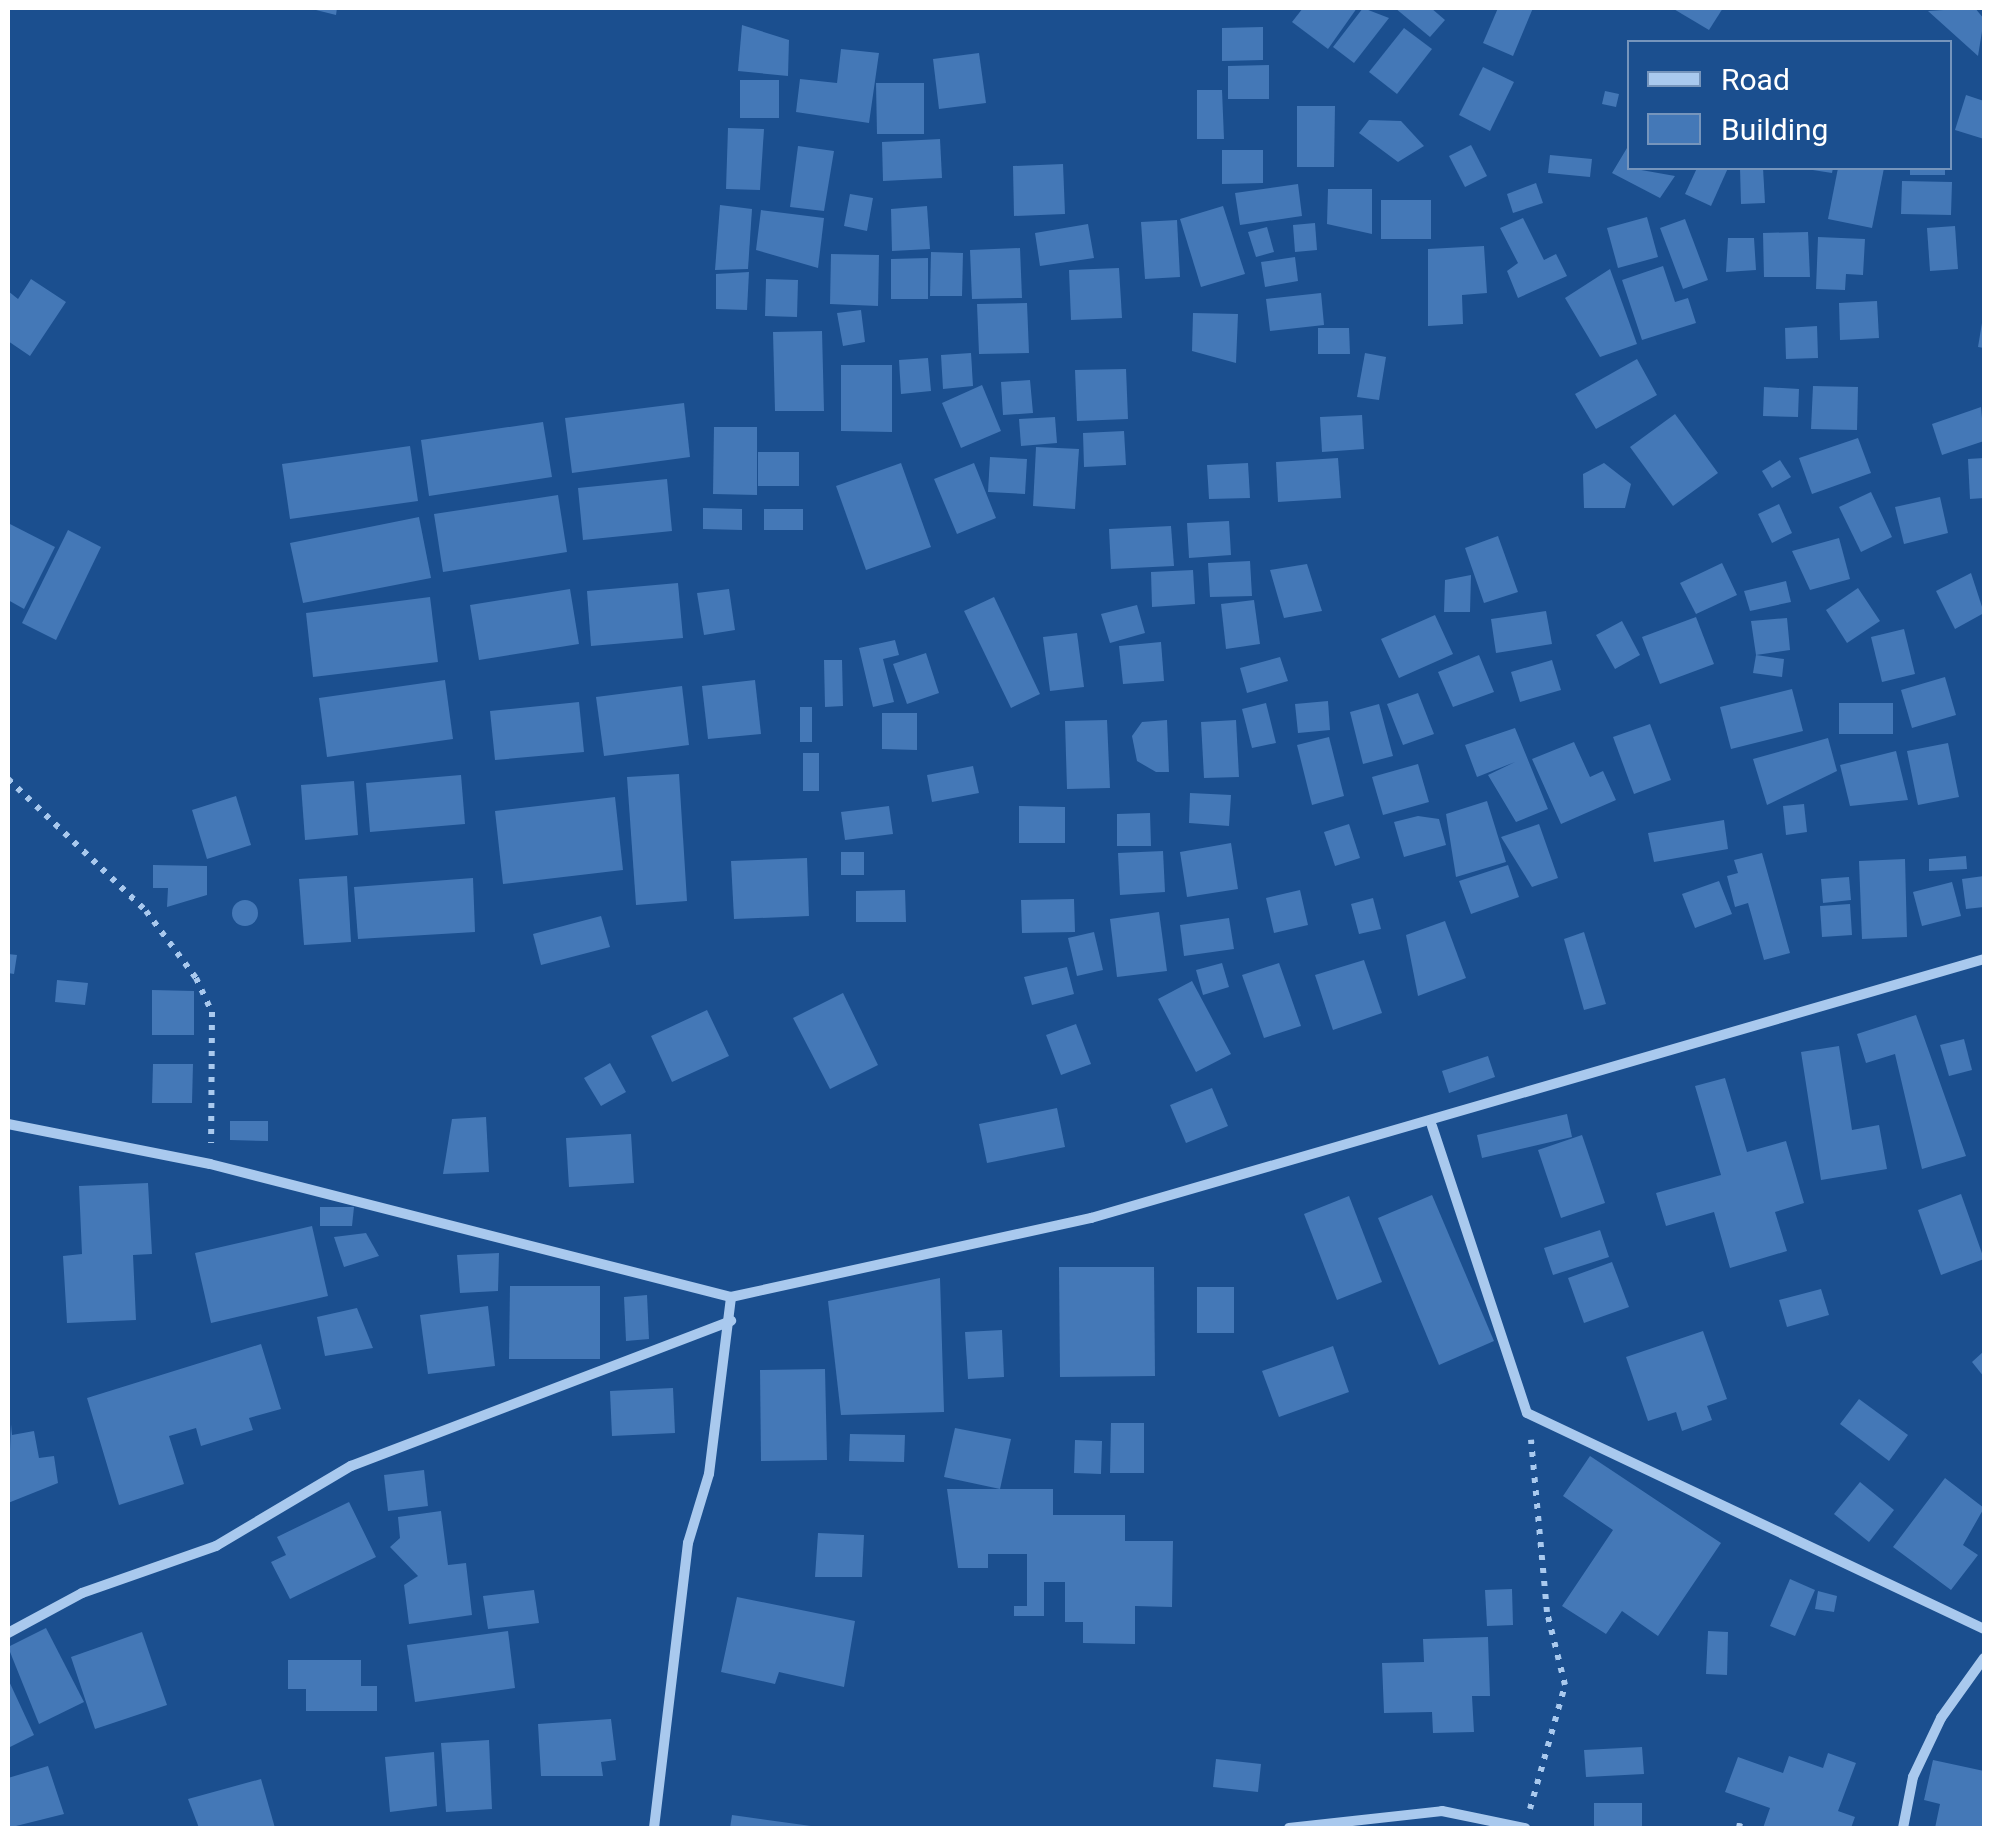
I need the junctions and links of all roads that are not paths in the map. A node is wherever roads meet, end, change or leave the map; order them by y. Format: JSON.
{"nodes":[{"id":1,"x":1984,"y":959,"type":"edge"},
{"id":2,"x":8,"y":1124,"type":"edge"},
{"id":3,"x":1432,"y":1126,"type":"junction"},
{"id":4,"x":731,"y":1297,"type":"junction"},
{"id":5,"x":731,"y":1321,"type":"junction"},
{"id":6,"x":1984,"y":1629,"type":"edge"},
{"id":7,"x":8,"y":1633,"type":"edge"},
{"id":8,"x":1984,"y":1658,"type":"edge"},
{"id":9,"x":1525,"y":1826,"type":"edge"},
{"id":10,"x":654,"y":1828,"type":"edge"},
{"id":11,"x":1289,"y":1828,"type":"edge"},
{"id":12,"x":1903,"y":1828,"type":"edge"}],
"edges":[{"from":1,"to":3,"type":"street"},
{"from":2,"to":4,"type":"street"},
{"from":3,"to":4,"type":"street"},
{"from":3,"to":6,"type":"street"},
{"from":4,"to":5,"type":"street"},
{"from":5,"to":7,"type":"street"},
{"from":5,"to":10,"type":"street"},
{"from":8,"to":12,"type":"street"},
{"from":9,"to":11,"type":"street"}]}
